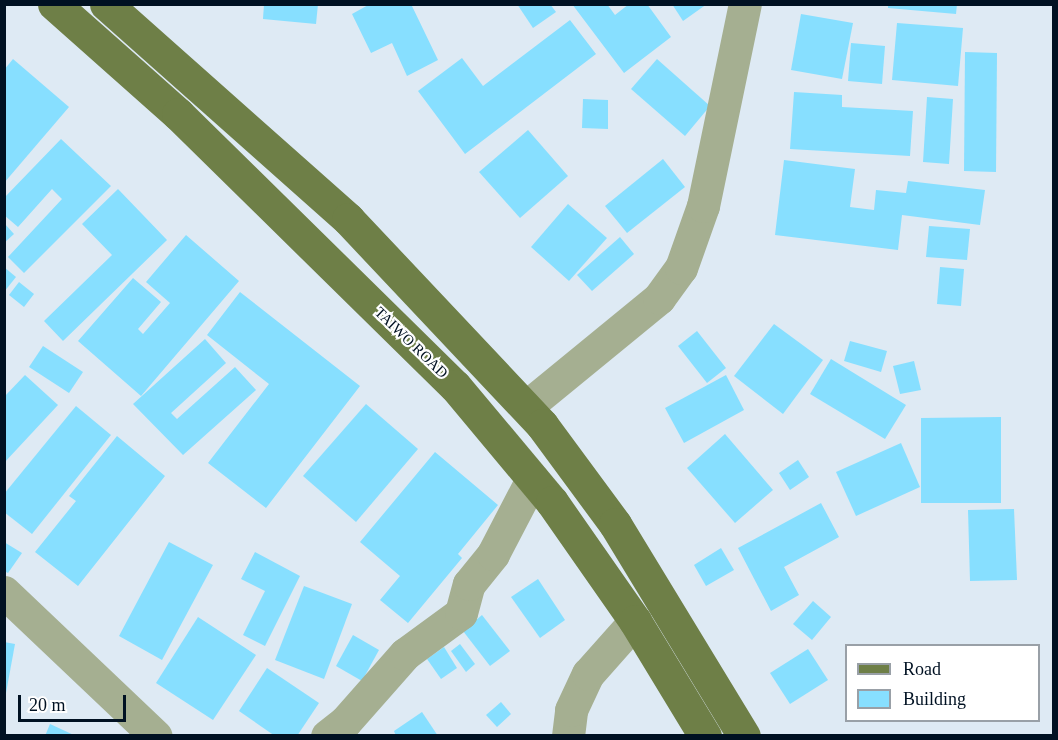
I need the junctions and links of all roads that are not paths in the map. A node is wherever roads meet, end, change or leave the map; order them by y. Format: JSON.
{"nodes":[{"id":1,"x":54,"y":4,"type":"edge"},
{"id":2,"x":106,"y":4,"type":"edge"},
{"id":3,"x":744,"y":4,"type":"edge"},
{"id":4,"x":526,"y":407,"type":"junction"},
{"id":5,"x":532,"y":479,"type":"junction"},
{"id":6,"x":4,"y":592,"type":"edge"},
{"id":7,"x":635,"y":621,"type":"junction"},
{"id":8,"x":156,"y":735,"type":"edge"},
{"id":9,"x":327,"y":735,"type":"edge"},
{"id":10,"x":568,"y":735,"type":"edge"},
{"id":11,"x":705,"y":735,"type":"edge"},
{"id":12,"x":744,"y":735,"type":"edge"}],
"edges":[{"from":1,"to":5,"type":"main road","name":"TAIWO ROAD"},
{"from":2,"to":4,"type":"main road"},
{"from":3,"to":4,"type":"street"},
{"from":4,"to":12,"type":"main road"},
{"from":5,"to":7,"type":"main road","name":"TAIWO ROAD"},
{"from":5,"to":9,"type":"street"},
{"from":6,"to":8,"type":"street"},
{"from":7,"to":10,"type":"street"},
{"from":7,"to":11,"type":"main road","name":"TAIWO ROAD"}]}
